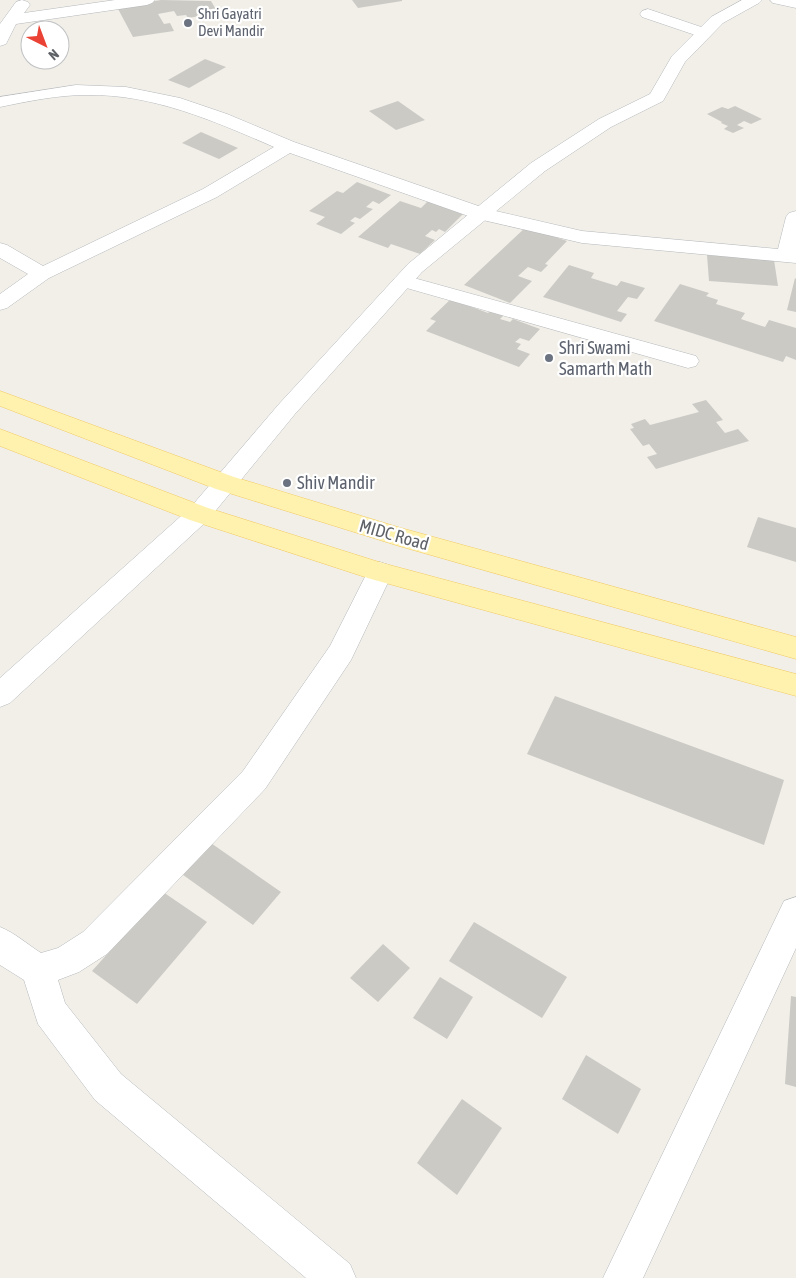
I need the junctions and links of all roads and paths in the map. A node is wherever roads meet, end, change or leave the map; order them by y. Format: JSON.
{"nodes":[{"id":1,"x":26,"y":0,"type":"edge"},
{"id":2,"x":147,"y":0,"type":"edge"},
{"id":3,"x":754,"y":0,"type":"edge"},
{"id":4,"x":778,"y":0,"type":"edge"},
{"id":5,"x":796,"y":3,"type":"edge"},
{"id":6,"x":648,"y":14,"type":"dead end"},
{"id":7,"x":4,"y":28,"type":"edge"},
{"id":8,"x":704,"y":34,"type":"junction"},
{"id":9,"x":0,"y":102,"type":"edge"},
{"id":10,"x":288,"y":146,"type":"junction"},
{"id":11,"x":481,"y":214,"type":"junction"},
{"id":12,"x":796,"y":217,"type":"edge"},
{"id":13,"x":0,"y":249,"type":"edge"},
{"id":14,"x":791,"y":256,"type":"edge"},
{"id":15,"x":42,"y":274,"type":"junction"},
{"id":16,"x":403,"y":281,"type":"junction"},
{"id":17,"x":0,"y":304,"type":"edge"},
{"id":18,"x":688,"y":360,"type":"dead end"},
{"id":19,"x":0,"y":398,"type":"edge"},
{"id":20,"x":0,"y":437,"type":"edge"},
{"id":21,"x":224,"y":483,"type":"junction"},
{"id":22,"x":199,"y":514,"type":"junction"},
{"id":23,"x":380,"y":572,"type":"junction"},
{"id":24,"x":796,"y":648,"type":"edge"},
{"id":25,"x":796,"y":686,"type":"edge"},
{"id":26,"x":0,"y":695,"type":"edge"},
{"id":27,"x":796,"y":912,"type":"edge"},
{"id":28,"x":0,"y":943,"type":"edge"},
{"id":29,"x":38,"y":970,"type":"junction"},
{"id":30,"x":336,"y":1278,"type":"edge"},
{"id":31,"x":623,"y":1278,"type":"edge"}],
"edges":[{"from":1,"to":7,"type":"street"},
{"from":2,"to":7,"type":"street"},
{"from":3,"to":8,"type":"street"},
{"from":4,"to":5,"type":"street"},
{"from":6,"to":8,"type":"street"},
{"from":8,"to":11,"type":"street"},
{"from":9,"to":10,"type":"street"},
{"from":10,"to":11,"type":"street"},
{"from":10,"to":15,"type":"street"},
{"from":11,"to":14,"type":"street"},
{"from":11,"to":16,"type":"street"},
{"from":12,"to":14,"type":"street"},
{"from":13,"to":15,"type":"street"},
{"from":15,"to":17,"type":"street"},
{"from":16,"to":18,"type":"street"},
{"from":16,"to":21,"type":"street"},
{"from":19,"to":21,"type":"main road","name":"MIDC Road"},
{"from":20,"to":22,"type":"main road"},
{"from":21,"to":22,"type":"street"},
{"from":21,"to":24,"type":"main road","name":"MIDC Road"},
{"from":22,"to":23,"type":"main road"},
{"from":22,"to":26,"type":"street"},
{"from":23,"to":25,"type":"main road"},
{"from":23,"to":29,"type":"street"},
{"from":27,"to":31,"type":"street"},
{"from":28,"to":29,"type":"street"},
{"from":29,"to":30,"type":"street"}]}
